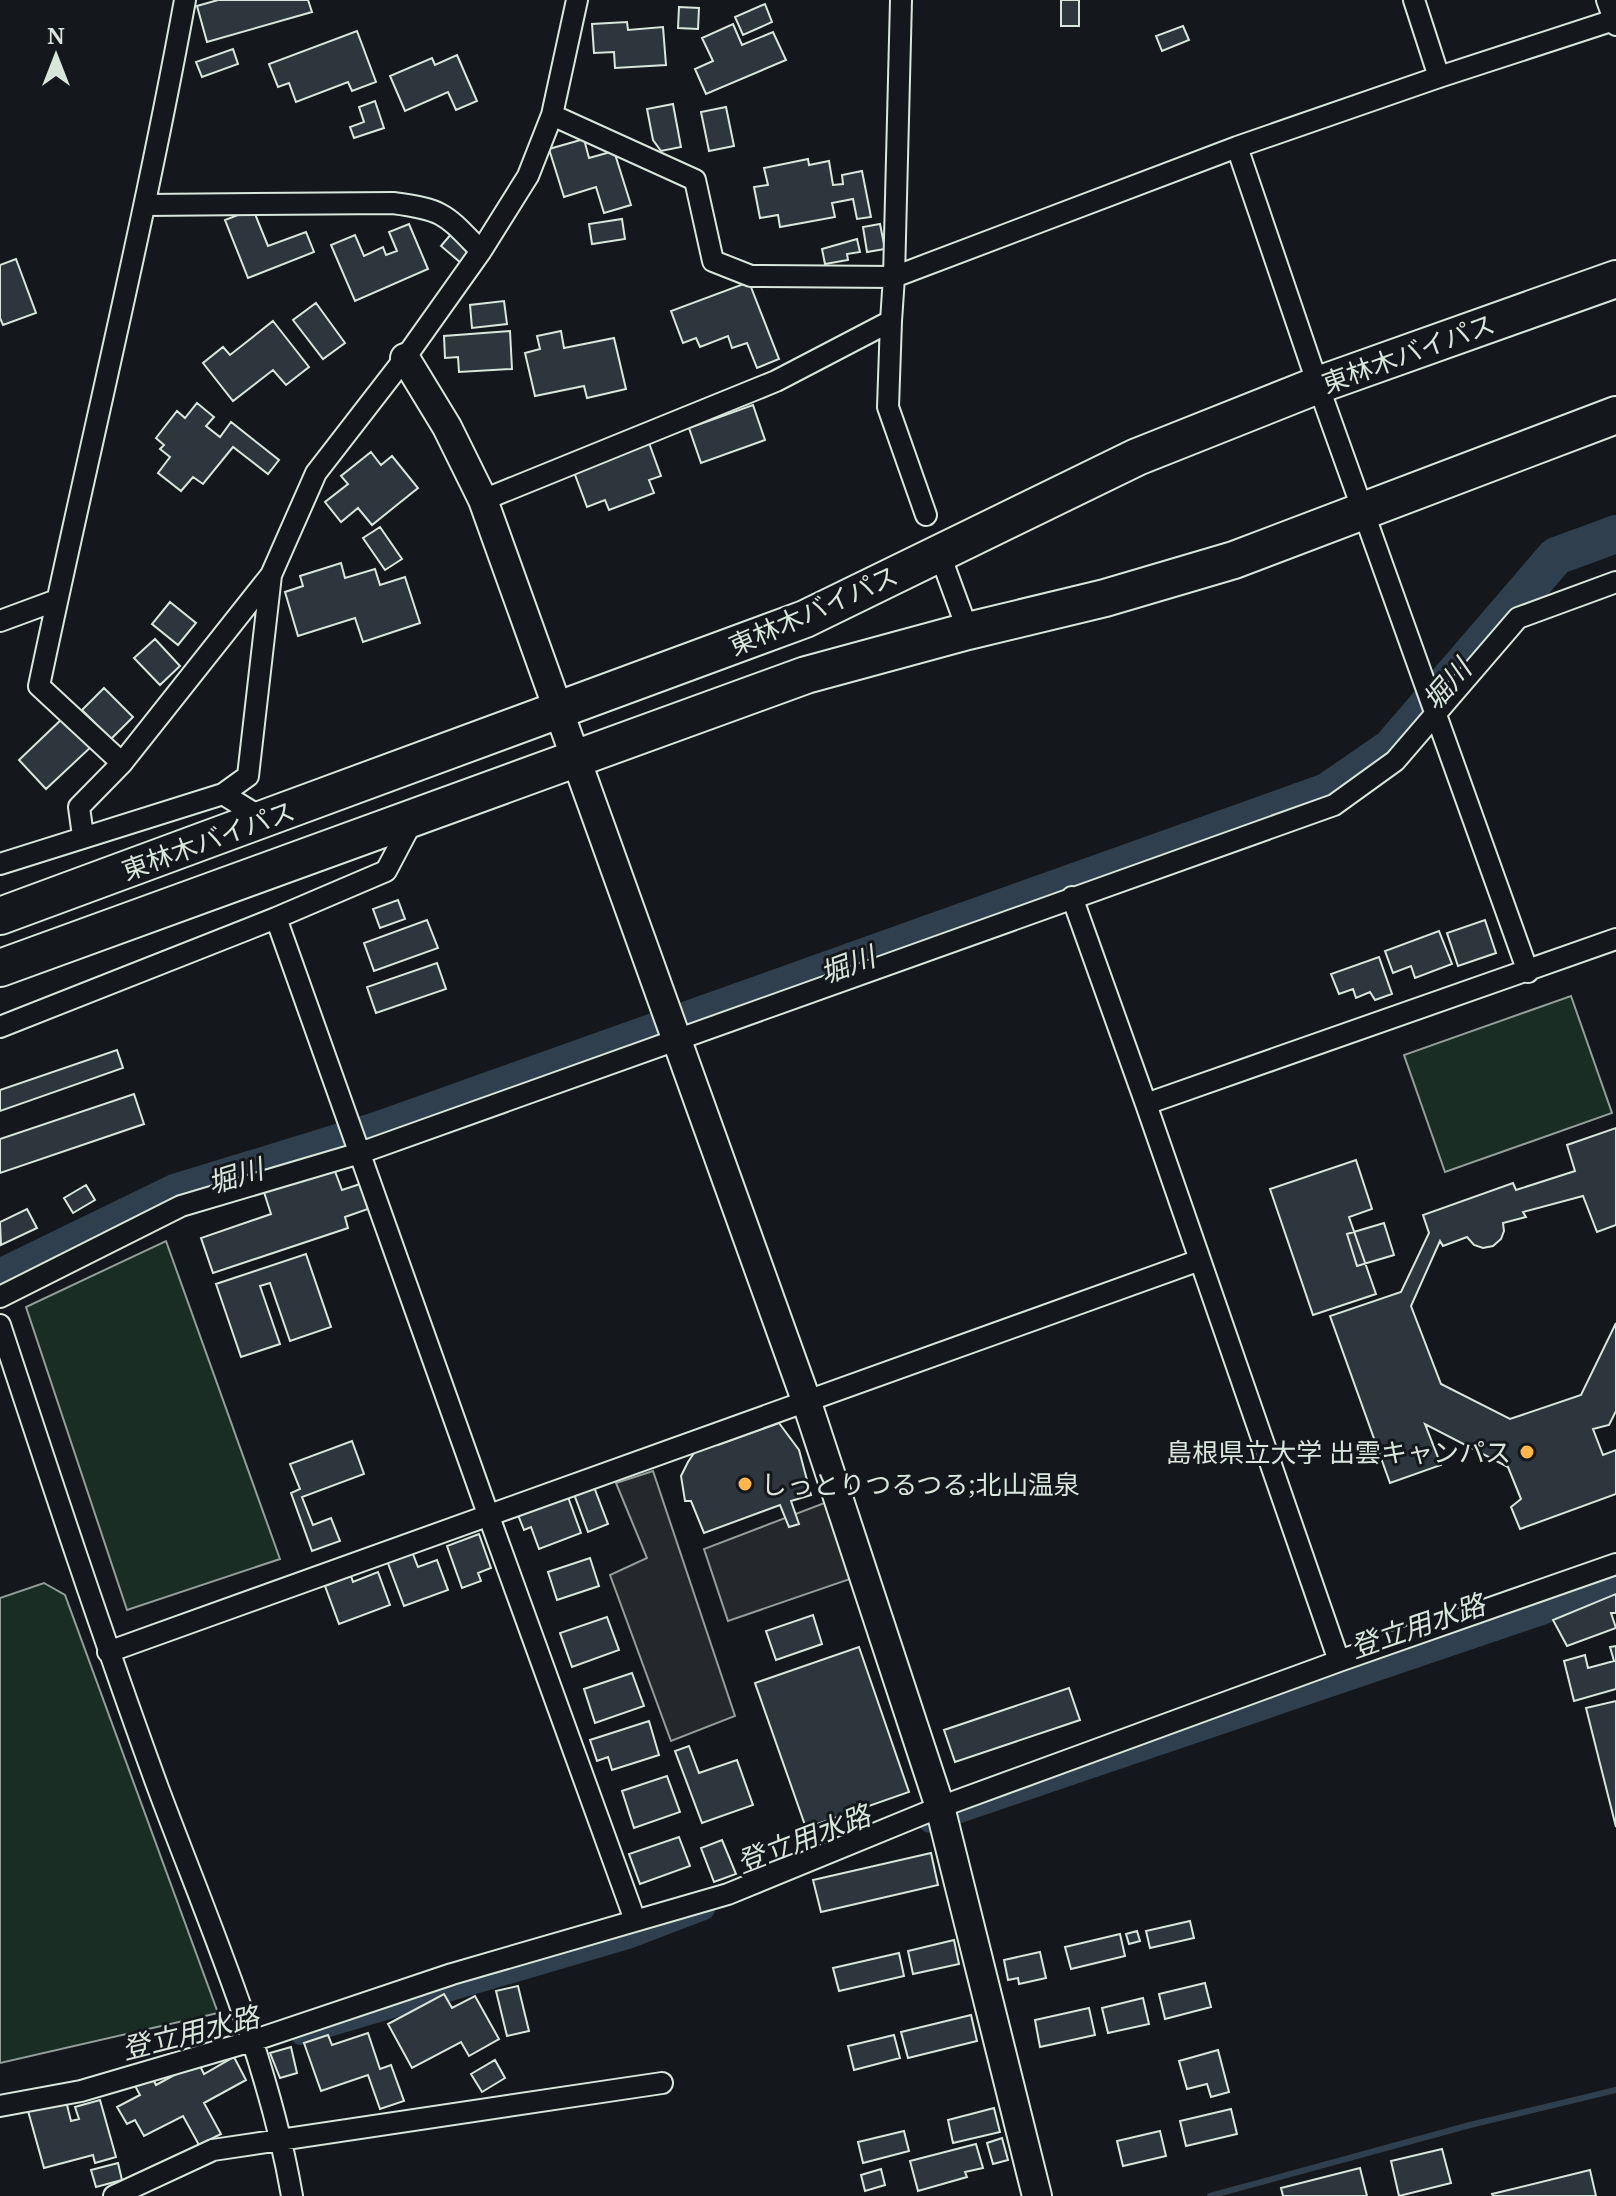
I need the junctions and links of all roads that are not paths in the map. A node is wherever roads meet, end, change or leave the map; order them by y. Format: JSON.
{"nodes":[{"id":1,"x":185,"y":0,"type":"edge"},
{"id":2,"x":577,"y":0,"type":"edge"},
{"id":3,"x":901,"y":0,"type":"edge"},
{"id":4,"x":1414,"y":0,"type":"edge"},
{"id":5,"x":1607,"y":0,"type":"edge"},
{"id":6,"x":1615,"y":23,"type":"edge"},
{"id":7,"x":1439,"y":77,"type":"junction"},
{"id":8,"x":552,"y":115,"type":"junction"},
{"id":9,"x":1237,"y":147,"type":"junction"},
{"id":10,"x":145,"y":205,"type":"junction"},
{"id":11,"x":481,"y":251,"type":"junction"},
{"id":12,"x":894,"y":277,"type":"junction"},
{"id":13,"x":1616,"y":279,"type":"edge"},
{"id":14,"x":891,"y":321,"type":"junction"},
{"id":15,"x":405,"y":358,"type":"junction"},
{"id":16,"x":1318,"y":385,"type":"junction"},
{"id":17,"x":1616,"y":415,"type":"edge"},
{"id":18,"x":483,"y":500,"type":"junction"},
{"id":19,"x":1363,"y":513,"type":"junction"},
{"id":20,"x":926,"y":515,"type":"dead end"},
{"id":21,"x":939,"y":552,"type":"junction"},
{"id":22,"x":271,"y":575,"type":"junction"},
{"id":23,"x":1616,"y":582,"type":"edge"},
{"id":24,"x":57,"y":600,"type":"junction"},
{"id":25,"x":0,"y":621,"type":"edge"},
{"id":26,"x":968,"y":631,"type":"junction"},
{"id":27,"x":559,"y":711,"type":"junction"},
{"id":28,"x":1436,"y":715,"type":"junction"},
{"id":29,"x":577,"y":757,"type":"junction"},
{"id":30,"x":122,"y":763,"type":"junction"},
{"id":31,"x":223,"y":794,"type":"junction"},
{"id":32,"x":414,"y":817,"type":"junction"},
{"id":33,"x":265,"y":820,"type":"junction"},
{"id":34,"x":83,"y":836,"type":"junction"},
{"id":35,"x":0,"y":864,"type":"edge"},
{"id":36,"x":1072,"y":897,"type":"junction"},
{"id":37,"x":0,"y":916,"type":"edge"},
{"id":38,"x":276,"y":918,"type":"junction"},
{"id":39,"x":101,"y":933,"type":"junction"},
{"id":40,"x":1616,"y":939,"type":"edge"},
{"id":41,"x":0,"y":968,"type":"edge"},
{"id":42,"x":1528,"y":972,"type":"junction"},
{"id":43,"x":0,"y":979,"type":"edge"},
{"id":44,"x":0,"y":1027,"type":"edge"},
{"id":45,"x":677,"y":1041,"type":"junction"},
{"id":46,"x":1146,"y":1104,"type":"junction"},
{"id":47,"x":360,"y":1153,"type":"junction"},
{"id":48,"x":1200,"y":1260,"type":"junction"},
{"id":49,"x":0,"y":1297,"type":"edge"},
{"id":50,"x":0,"y":1325,"type":"edge"},
{"id":51,"x":806,"y":1400,"type":"junction"},
{"id":52,"x":488,"y":1514,"type":"junction"},
{"id":53,"x":1616,"y":1564,"type":"edge"},
{"id":54,"x":108,"y":1652,"type":"junction"},
{"id":55,"x":1339,"y":1661,"type":"junction"},
{"id":56,"x":940,"y":1807,"type":"junction"},
{"id":57,"x":635,"y":1920,"type":"junction"},
{"id":58,"x":252,"y":2041,"type":"junction"},
{"id":59,"x":662,"y":2083,"type":"dead end"},
{"id":60,"x":0,"y":2106,"type":"edge"},
{"id":61,"x":283,"y":2140,"type":"junction"},
{"id":62,"x":114,"y":2196,"type":"edge"},
{"id":63,"x":292,"y":2196,"type":"edge"},
{"id":64,"x":1037,"y":2196,"type":"edge"}],
"edges":[{"from":1,"to":10,"type":"street"},
{"from":2,"to":8,"type":"street"},
{"from":3,"to":12,"type":"street"},
{"from":4,"to":7,"type":"street"},
{"from":5,"to":6,"type":"street"},
{"from":6,"to":7,"type":"street"},
{"from":7,"to":9,"type":"street"},
{"from":8,"to":11,"type":"street"},
{"from":8,"to":12,"type":"street"},
{"from":9,"to":12,"type":"street"},
{"from":9,"to":16,"type":"street"},
{"from":10,"to":11,"type":"street"},
{"from":10,"to":24,"type":"street"},
{"from":11,"to":15,"type":"street"},
{"from":12,"to":14,"type":"street"},
{"from":13,"to":16,"type":"highway","name":"東林木バイパス"},
{"from":14,"to":18,"type":"street"},
{"from":14,"to":20,"type":"street"},
{"from":15,"to":18,"type":"street"},
{"from":15,"to":22,"type":"street"},
{"from":16,"to":19,"type":"street"},
{"from":16,"to":21,"type":"highway","name":"東林木バイパス"},
{"from":17,"to":19,"type":"highway","name":"東林木バイパス"},
{"from":18,"to":27,"type":"street"},
{"from":19,"to":26,"type":"highway","name":"東林木バイパス"},
{"from":19,"to":28,"type":"street"},
{"from":21,"to":26,"type":"street"},
{"from":21,"to":27,"type":"highway","name":"東林木バイパス"},
{"from":22,"to":30,"type":"street"},
{"from":22,"to":31,"type":"street"},
{"from":23,"to":28,"type":"street"},
{"from":24,"to":25,"type":"street"},
{"from":24,"to":30,"type":"street"},
{"from":26,"to":29,"type":"highway","name":"東林木バイパス"},
{"from":27,"to":29,"type":"street"},
{"from":27,"to":33,"type":"highway","name":"東林木バイパス"},
{"from":28,"to":36,"type":"street"},
{"from":28,"to":42,"type":"street"},
{"from":29,"to":32,"type":"highway","name":"東林木バイパス"},
{"from":29,"to":45,"type":"street"},
{"from":30,"to":34,"type":"street"},
{"from":31,"to":33,"type":"street"},
{"from":31,"to":34,"type":"street"},
{"from":32,"to":38,"type":"street"},
{"from":32,"to":39,"type":"highway","name":"東林木バイパス"},
{"from":33,"to":37,"type":"highway","name":"東林木バイパス"},
{"from":34,"to":35,"type":"street"},
{"from":36,"to":45,"type":"street"},
{"from":36,"to":46,"type":"street"},
{"from":38,"to":44,"type":"street"},
{"from":38,"to":47,"type":"street"},
{"from":39,"to":41,"type":"highway","name":"東林木バイパス"},
{"from":39,"to":43,"type":"highway"},
{"from":40,"to":42,"type":"street"},
{"from":42,"to":46,"type":"street"},
{"from":45,"to":47,"type":"street"},
{"from":45,"to":51,"type":"street"},
{"from":46,"to":48,"type":"street"},
{"from":47,"to":49,"type":"street"},
{"from":47,"to":52,"type":"street"},
{"from":48,"to":51,"type":"street"},
{"from":48,"to":55,"type":"street"},
{"from":50,"to":54,"type":"street"},
{"from":51,"to":52,"type":"street"},
{"from":51,"to":56,"type":"street"},
{"from":52,"to":54,"type":"street"},
{"from":52,"to":57,"type":"street"},
{"from":53,"to":55,"type":"street"},
{"from":54,"to":58,"type":"street"},
{"from":55,"to":56,"type":"street"},
{"from":56,"to":57,"type":"street"},
{"from":56,"to":64,"type":"street"},
{"from":57,"to":58,"type":"street"},
{"from":58,"to":60,"type":"street"},
{"from":58,"to":61,"type":"street"},
{"from":59,"to":61,"type":"street"},
{"from":61,"to":62,"type":"street"},
{"from":61,"to":63,"type":"street"}]}
